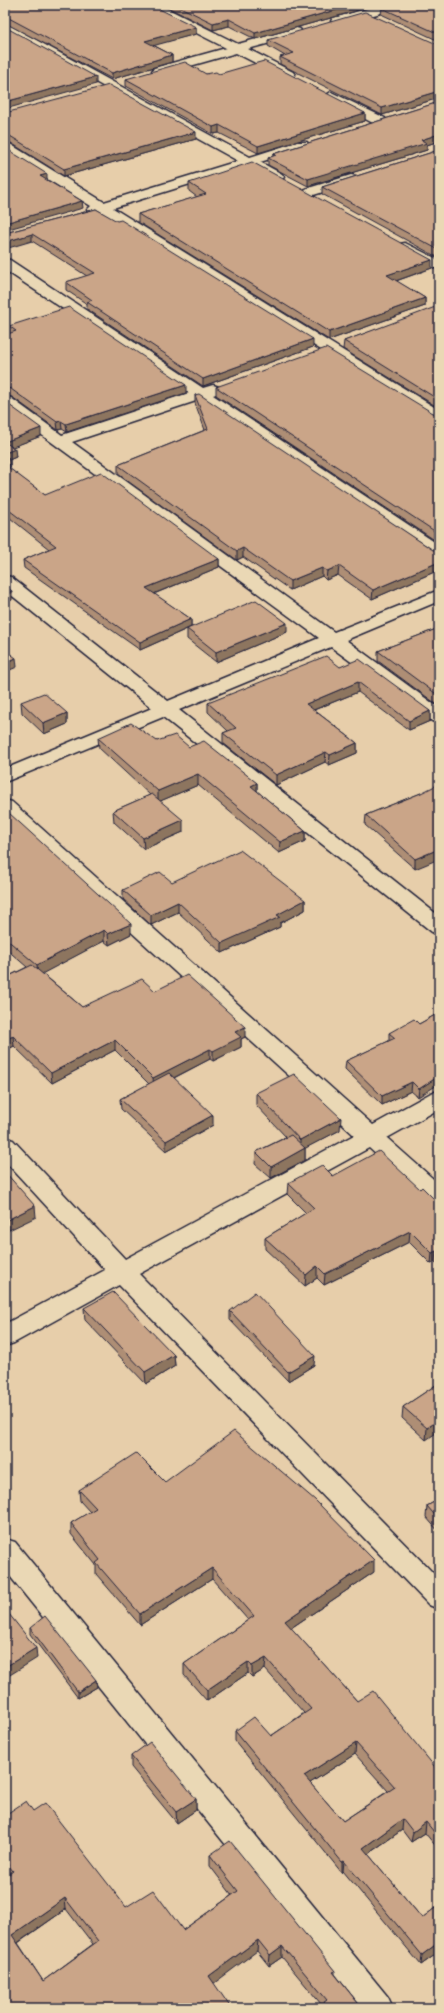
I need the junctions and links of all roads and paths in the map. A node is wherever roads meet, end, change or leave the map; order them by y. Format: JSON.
{"nodes":[{"id":1,"x":151,"y":5,"type":"edge"},
{"id":2,"x":350,"y":5,"type":"edge"},
{"id":3,"x":395,"y":5,"type":"edge"},
{"id":4,"x":367,"y":13,"type":"junction"},
{"id":5,"x":386,"y":22,"type":"edge"},
{"id":6,"x":328,"y":23,"type":"edge"},
{"id":7,"x":5,"y":27,"type":"edge"},
{"id":8,"x":305,"y":30,"type":"edge"},
{"id":9,"x":236,"y":49,"type":"junction"},
{"id":10,"x":147,"y":75,"type":"edge"},
{"id":11,"x":298,"y":80,"type":"edge"},
{"id":12,"x":125,"y":81,"type":"edge"},
{"id":13,"x":110,"y":85,"type":"junction"},
{"id":14,"x":95,"y":90,"type":"edge"},
{"id":15,"x":318,"y":90,"type":"edge"},
{"id":16,"x":395,"y":116,"type":"edge"},
{"id":17,"x":380,"y":121,"type":"junction"},
{"id":18,"x":358,"y":128,"type":"edge"},
{"id":19,"x":315,"y":141,"type":"edge"},
{"id":20,"x":5,"y":147,"type":"edge"},
{"id":21,"x":249,"y":162,"type":"junction"},
{"id":22,"x":366,"y":174,"type":"edge"},
{"id":23,"x":307,"y":193,"type":"junction"},
{"id":24,"x":321,"y":201,"type":"edge"},
{"id":25,"x":103,"y":208,"type":"junction"},
{"id":26,"x":81,"y":214,"type":"edge"},
{"id":27,"x":390,"y":239,"type":"edge"},
{"id":28,"x":5,"y":263,"type":"edge"},
{"id":29,"x":439,"y":266,"type":"edge"},
{"id":30,"x":342,"y":342,"type":"dead end"},
{"id":31,"x":328,"y":347,"type":"junction"},
{"id":32,"x":313,"y":353,"type":"edge"},
{"id":33,"x":224,"y":386,"type":"edge"},
{"id":34,"x":202,"y":394,"type":"junction"},
{"id":35,"x":5,"y":401,"type":"edge"},
{"id":36,"x":439,"y":417,"type":"edge"},
{"id":37,"x":60,"y":441,"type":"junction"},
{"id":38,"x":439,"y":553,"type":"edge"},
{"id":39,"x":5,"y":581,"type":"edge"},
{"id":40,"x":439,"y":595,"type":"edge"},
{"id":41,"x":332,"y":640,"type":"junction"},
{"id":42,"x":165,"y":709,"type":"junction"},
{"id":43,"x":439,"y":717,"type":"edge"},
{"id":44,"x":5,"y":776,"type":"edge"},
{"id":45,"x":5,"y":806,"type":"edge"},
{"id":46,"x":439,"y":927,"type":"edge"},
{"id":47,"x":439,"y":1099,"type":"edge"},
{"id":48,"x":371,"y":1136,"type":"junction"},
{"id":49,"x":5,"y":1146,"type":"edge"},
{"id":50,"x":439,"y":1198,"type":"edge"},
{"id":51,"x":122,"y":1272,"type":"junction"},
{"id":52,"x":5,"y":1336,"type":"edge"},
{"id":53,"x":5,"y":1550,"type":"edge"},
{"id":54,"x":439,"y":1597,"type":"edge"},
{"id":55,"x":377,"y":2008,"type":"edge"}],
"edges":[{"from":1,"to":9,"type":"street"},
{"from":2,"to":4,"type":"street"},
{"from":3,"to":4,"type":"street"},
{"from":4,"to":5,"type":"street"},
{"from":4,"to":6,"type":"street"},
{"from":7,"to":13,"type":"street"},
{"from":8,"to":9,"type":"street"},
{"from":9,"to":10,"type":"street"},
{"from":9,"to":11,"type":"street"},
{"from":12,"to":13,"type":"street"},
{"from":13,"to":14,"type":"street"},
{"from":13,"to":21,"type":"street"},
{"from":15,"to":17,"type":"street"},
{"from":16,"to":17,"type":"street"},
{"from":17,"to":18,"type":"street"},
{"from":19,"to":21,"type":"street"},
{"from":20,"to":25,"type":"street"},
{"from":21,"to":23,"type":"street"},
{"from":21,"to":25,"type":"street"},
{"from":22,"to":23,"type":"street"},
{"from":23,"to":24,"type":"street"},
{"from":25,"to":26,"type":"street"},
{"from":25,"to":31,"type":"street"},
{"from":27,"to":29,"type":"street"},
{"from":28,"to":34,"type":"street"},
{"from":30,"to":31,"type":"street"},
{"from":31,"to":32,"type":"street"},
{"from":31,"to":36,"type":"street"},
{"from":33,"to":34,"type":"street"},
{"from":34,"to":37,"type":"street"},
{"from":34,"to":38,"type":"street"},
{"from":35,"to":37,"type":"street"},
{"from":37,"to":41,"type":"street"},
{"from":39,"to":42,"type":"street"},
{"from":40,"to":41,"type":"street"},
{"from":41,"to":42,"type":"street"},
{"from":41,"to":43,"type":"street"},
{"from":42,"to":44,"type":"street"},
{"from":42,"to":46,"type":"street"},
{"from":45,"to":48,"type":"street"},
{"from":47,"to":48,"type":"street"},
{"from":48,"to":50,"type":"street"},
{"from":48,"to":51,"type":"street"},
{"from":49,"to":51,"type":"street"},
{"from":51,"to":52,"type":"street"},
{"from":51,"to":54,"type":"street"},
{"from":53,"to":55,"type":"street"}]}
